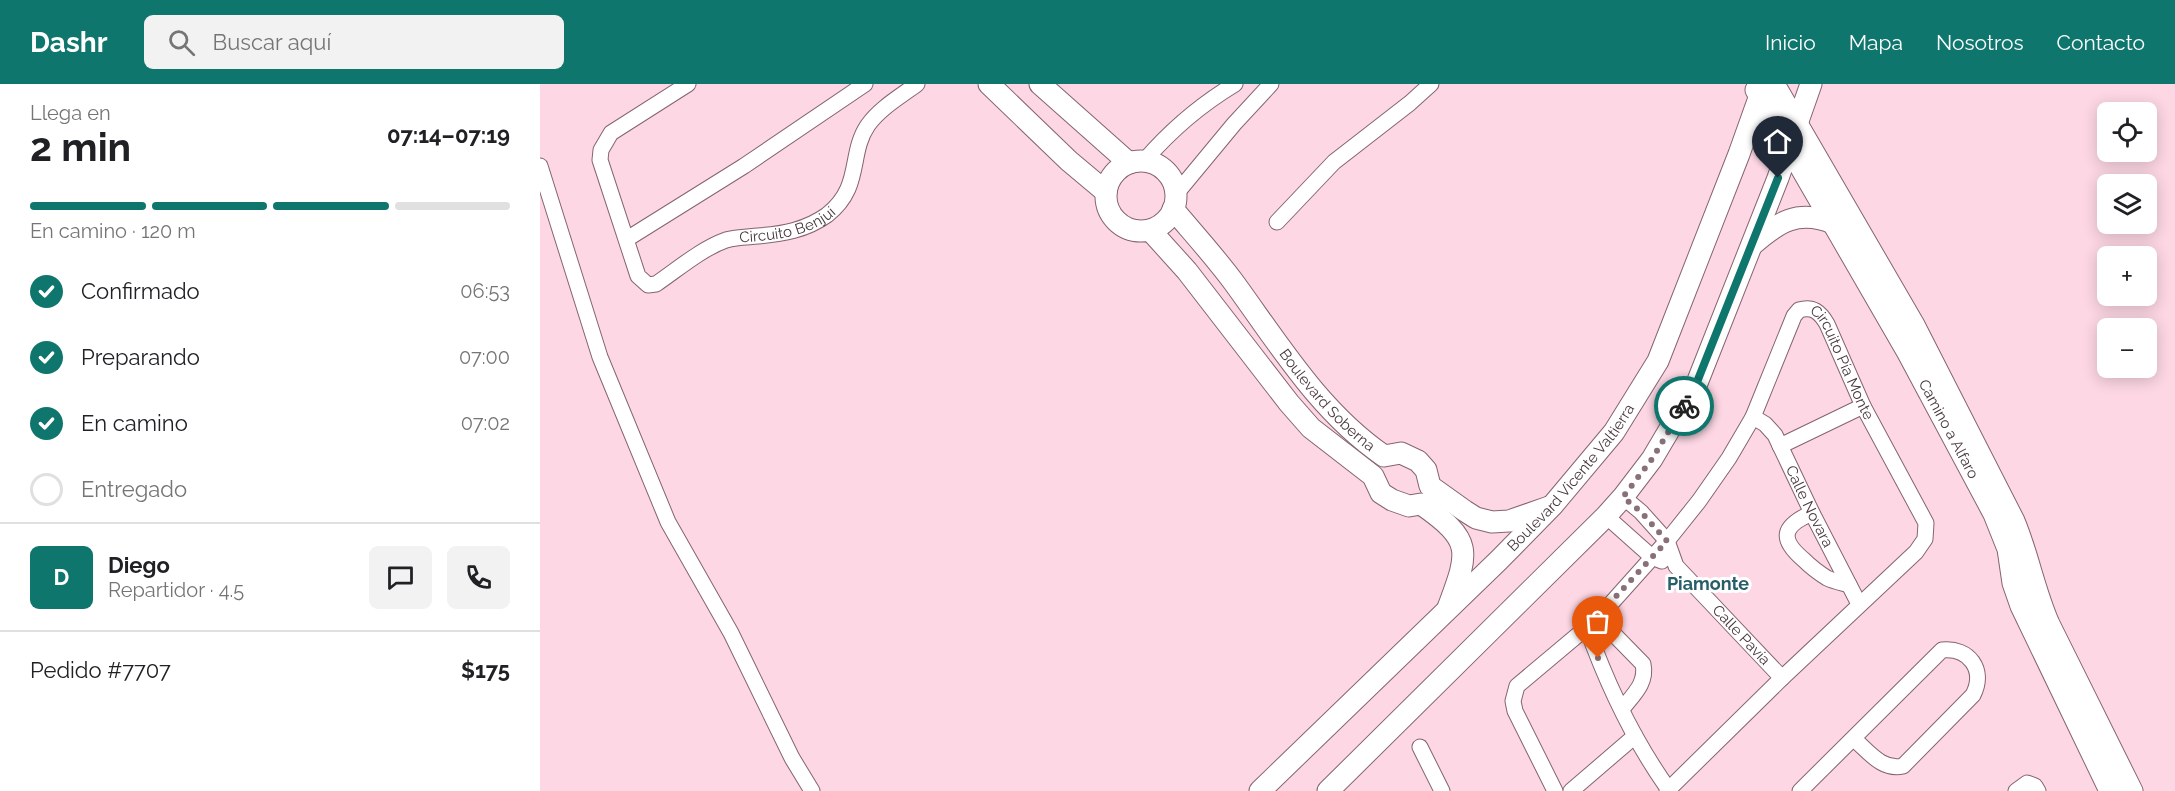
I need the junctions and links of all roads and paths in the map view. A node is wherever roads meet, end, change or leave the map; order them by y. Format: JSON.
{"nodes":[{"id":1,"x":688,"y":84,"type":"edge"},
{"id":2,"x":865,"y":84,"type":"edge"},
{"id":3,"x":917,"y":84,"type":"edge"},
{"id":4,"x":989,"y":84,"type":"edge"},
{"id":5,"x":1235,"y":84,"type":"edge"},
{"id":6,"x":1271,"y":84,"type":"edge"},
{"id":7,"x":1431,"y":84,"type":"edge"},
{"id":8,"x":1811,"y":84,"type":"edge"},
{"id":9,"x":1051,"y":87,"type":"edge"},
{"id":10,"x":1762,"y":87,"type":"edge"},
{"id":11,"x":1797,"y":122,"type":"junction"},
{"id":12,"x":1788,"y":146,"type":"junction"},
{"id":13,"x":1739,"y":154,"type":"junction"},
{"id":14,"x":1137,"y":162,"type":"junction"},
{"id":15,"x":540,"y":166,"type":"edge"},
{"id":16,"x":1778,"y":178,"type":"junction"},
{"id":17,"x":1106,"y":192,"type":"junction"},
{"id":18,"x":1175,"y":202,"type":"junction"},
{"id":19,"x":1277,"y":222,"type":"dead end"},
{"id":20,"x":1833,"y":222,"type":"junction"},
{"id":21,"x":1149,"y":230,"type":"junction"},
{"id":22,"x":627,"y":239,"type":"junction"},
{"id":23,"x":1751,"y":245,"type":"junction"},
{"id":24,"x":1916,"y":348,"type":"junction"},
{"id":25,"x":1863,"y":406,"type":"junction"},
{"id":26,"x":1753,"y":417,"type":"junction"},
{"id":27,"x":1780,"y":446,"type":"junction"},
{"id":28,"x":1384,"y":456,"type":"junction"},
{"id":29,"x":1373,"y":476,"type":"junction"},
{"id":30,"x":1426,"y":495,"type":"junction"},
{"id":31,"x":1623,"y":497,"type":"junction"},
{"id":32,"x":1552,"y":506,"type":"junction"},
{"id":33,"x":1812,"y":513,"type":"junction"},
{"id":34,"x":1606,"y":516,"type":"junction"},
{"id":35,"x":1667,"y":541,"type":"junction"},
{"id":36,"x":1652,"y":557,"type":"junction"},
{"id":37,"x":1676,"y":566,"type":"junction"},
{"id":38,"x":1849,"y":585,"type":"junction"},
{"id":39,"x":1859,"y":604,"type":"junction"},
{"id":40,"x":1446,"y":612,"type":"junction"},
{"id":41,"x":1592,"y":623,"type":"junction"},
{"id":42,"x":1782,"y":678,"type":"junction"},
{"id":43,"x":1622,"y":709,"type":"junction"},
{"id":44,"x":1635,"y":736,"type":"junction"},
{"id":45,"x":1854,"y":739,"type":"junction"},
{"id":46,"x":1420,"y":747,"type":"dead end"},
{"id":47,"x":1436,"y":788,"type":"edge"},
{"id":48,"x":1332,"y":789,"type":"edge"},
{"id":49,"x":1668,"y":790,"type":"edge"},
{"id":50,"x":812,"y":791,"type":"edge"},
{"id":51,"x":1260,"y":791,"type":"edge"},
{"id":52,"x":1555,"y":791,"type":"edge"},
{"id":53,"x":1571,"y":791,"type":"edge"},
{"id":54,"x":1800,"y":791,"type":"edge"},
{"id":55,"x":2016,"y":791,"type":"edge"},
{"id":56,"x":2038,"y":791,"type":"edge"},
{"id":57,"x":2110,"y":791,"type":"edge"},
{"id":58,"x":2132,"y":791,"type":"edge"}],
"edges":[{"from":1,"to":22,"type":"street","name":"Circuito Benjuí"},
{"from":2,"to":22,"type":"street"},
{"from":3,"to":22,"type":"street","name":"Circuito Benjuí"},
{"from":4,"to":17,"type":"street"},
{"from":5,"to":14,"type":"street"},
{"from":6,"to":18,"type":"street"},
{"from":7,"to":19,"type":"street"},
{"from":8,"to":11,"type":"street"},
{"from":9,"to":14,"type":"street"},
{"from":10,"to":11,"type":"street","name":"Camino a Alfaro"},
{"from":10,"to":12,"type":"street","name":"Camino a Alfaro"},
{"from":10,"to":13,"type":"street","name":"Boulevard Vicente Valtierra"},
{"from":11,"to":12,"type":"street"},
{"from":11,"to":24,"type":"street","name":"Camino a Alfaro"},
{"from":12,"to":16,"type":"street"},
{"from":12,"to":20,"type":"street","name":"Camino a Alfaro"},
{"from":13,"to":16,"type":"street"},
{"from":13,"to":32,"type":"street","name":"Boulevard Vicente Valtierra"},
{"from":14,"to":17,"type":"street"},
{"from":14,"to":18,"type":"street"},
{"from":15,"to":50,"type":"street"},
{"from":16,"to":23,"type":"street"},
{"from":17,"to":21,"type":"street"},
{"from":18,"to":21,"type":"street"},
{"from":18,"to":28,"type":"street","name":"Boulevard Soberna"},
{"from":20,"to":23,"type":"street"},
{"from":20,"to":24,"type":"street","name":"Camino a Alfaro"},
{"from":21,"to":29,"type":"street","name":"Boulevard Soberna"},
{"from":23,"to":31,"type":"street"},
{"from":24,"to":57,"type":"street","name":"Camino a Alfaro"},
{"from":24,"to":58,"type":"street","name":"Camino a Alfaro"},
{"from":25,"to":26,"type":"street","name":"Circuito Pía Monte"},
{"from":25,"to":27,"type":"street"},
{"from":25,"to":39,"type":"street","name":"Circuito Pía Monte"},
{"from":26,"to":27,"type":"street","name":"Calle Novara"},
{"from":26,"to":35,"type":"street","name":"Circuito Pía Monte"},
{"from":27,"to":33,"type":"street","name":"Calle Novara"},
{"from":28,"to":29,"type":"street"},
{"from":28,"to":30,"type":"street","name":"Boulevard Soberna"},
{"from":29,"to":30,"type":"street","name":"Boulevard Soberna"},
{"from":30,"to":32,"type":"street","name":"Boulevard Soberna"},
{"from":30,"to":40,"type":"street","name":"Boulevard Soberna"},
{"from":31,"to":34,"type":"street"},
{"from":31,"to":35,"type":"street","name":"Calle Pavía"},
{"from":32,"to":40,"type":"street","name":"Boulevard Vicente Valtierra"},
{"from":33,"to":38,"type":"street","name":"Calle Novara"},
{"from":33,"to":38,"type":"street"},
{"from":34,"to":36,"type":"street","name":"Calle Pavía"},
{"from":34,"to":48,"type":"street"},
{"from":35,"to":36,"type":"street","name":"Circuito Pía Monte"},
{"from":35,"to":37,"type":"street","name":"Calle Pavía"},
{"from":36,"to":37,"type":"street","name":"Calle Pavía"},
{"from":36,"to":41,"type":"street","name":"Circuito Pía Monte"},
{"from":37,"to":42,"type":"street","name":"Calle Pavía"},
{"from":38,"to":39,"type":"street","name":"Calle Novara"},
{"from":39,"to":42,"type":"street","name":"Circuito Pía Monte"},
{"from":40,"to":51,"type":"street","name":"Boulevard Vicente Valtierra"},
{"from":41,"to":43,"type":"street"},
{"from":41,"to":43,"type":"street"},
{"from":41,"to":52,"type":"street","name":"Circuito Pía Monte"},
{"from":42,"to":49,"type":"street","name":"Circuito Pía Monte"},
{"from":43,"to":44,"type":"street"},
{"from":44,"to":49,"type":"street"},
{"from":44,"to":53,"type":"street"},
{"from":45,"to":45,"type":"street"},
{"from":45,"to":54,"type":"street"},
{"from":46,"to":47,"type":"street"},
{"from":55,"to":56,"type":"street"}]}
